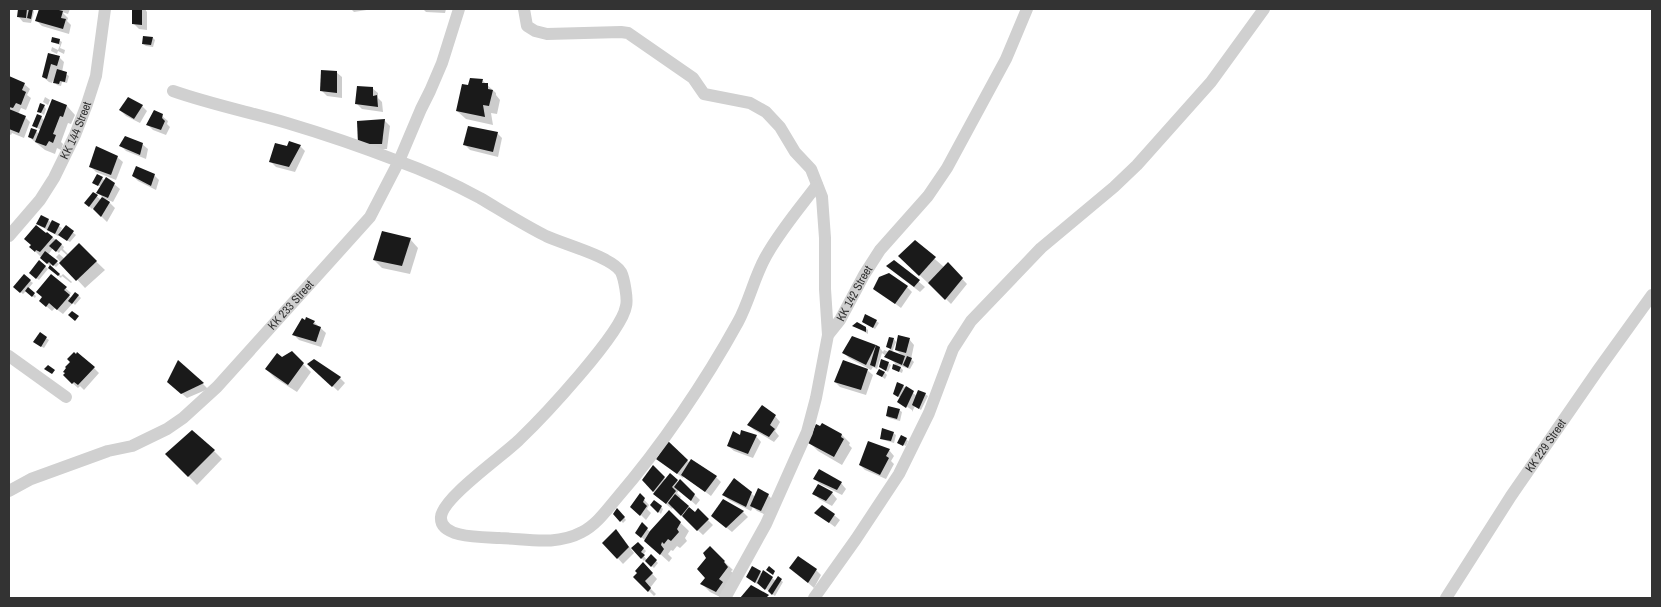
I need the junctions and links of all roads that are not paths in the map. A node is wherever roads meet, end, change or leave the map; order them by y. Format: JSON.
{"nodes":[{"id":1,"x":105,"y":9,"type":"edge"},
{"id":2,"x":459,"y":9,"type":"edge"},
{"id":3,"x":524,"y":9,"type":"edge"},
{"id":4,"x":1027,"y":9,"type":"edge"},
{"id":5,"x":1264,"y":9,"type":"edge"},
{"id":6,"x":173,"y":91,"type":"dead end"},
{"id":7,"x":399,"y":161,"type":"junction"},
{"id":8,"x":817,"y":185,"type":"junction"},
{"id":9,"x":9,"y":236,"type":"edge"},
{"id":10,"x":1652,"y":295,"type":"edge"},
{"id":11,"x":828,"y":335,"type":"junction"},
{"id":12,"x":9,"y":356,"type":"edge"},
{"id":13,"x":66,"y":396,"type":"dead end"},
{"id":14,"x":9,"y":491,"type":"edge"},
{"id":15,"x":724,"y":598,"type":"edge"},
{"id":16,"x":814,"y":598,"type":"edge"},
{"id":17,"x":1446,"y":598,"type":"edge"}],
"edges":[{"from":1,"to":9,"type":"street","name":"KK 144 Street"},
{"from":2,"to":7,"type":"street","name":"KK 233 Street"},
{"from":3,"to":8,"type":"street"},
{"from":4,"to":11,"type":"street","name":"KK 142 Street"},
{"from":5,"to":16,"type":"street"},
{"from":6,"to":7,"type":"street"},
{"from":7,"to":8,"type":"street"},
{"from":7,"to":14,"type":"street","name":"KK 233 Street"},
{"from":8,"to":11,"type":"street"},
{"from":10,"to":17,"type":"street","name":"KK 229 Street"},
{"from":11,"to":15,"type":"street","name":"KK 142 Street"},
{"from":12,"to":13,"type":"street"}]}
